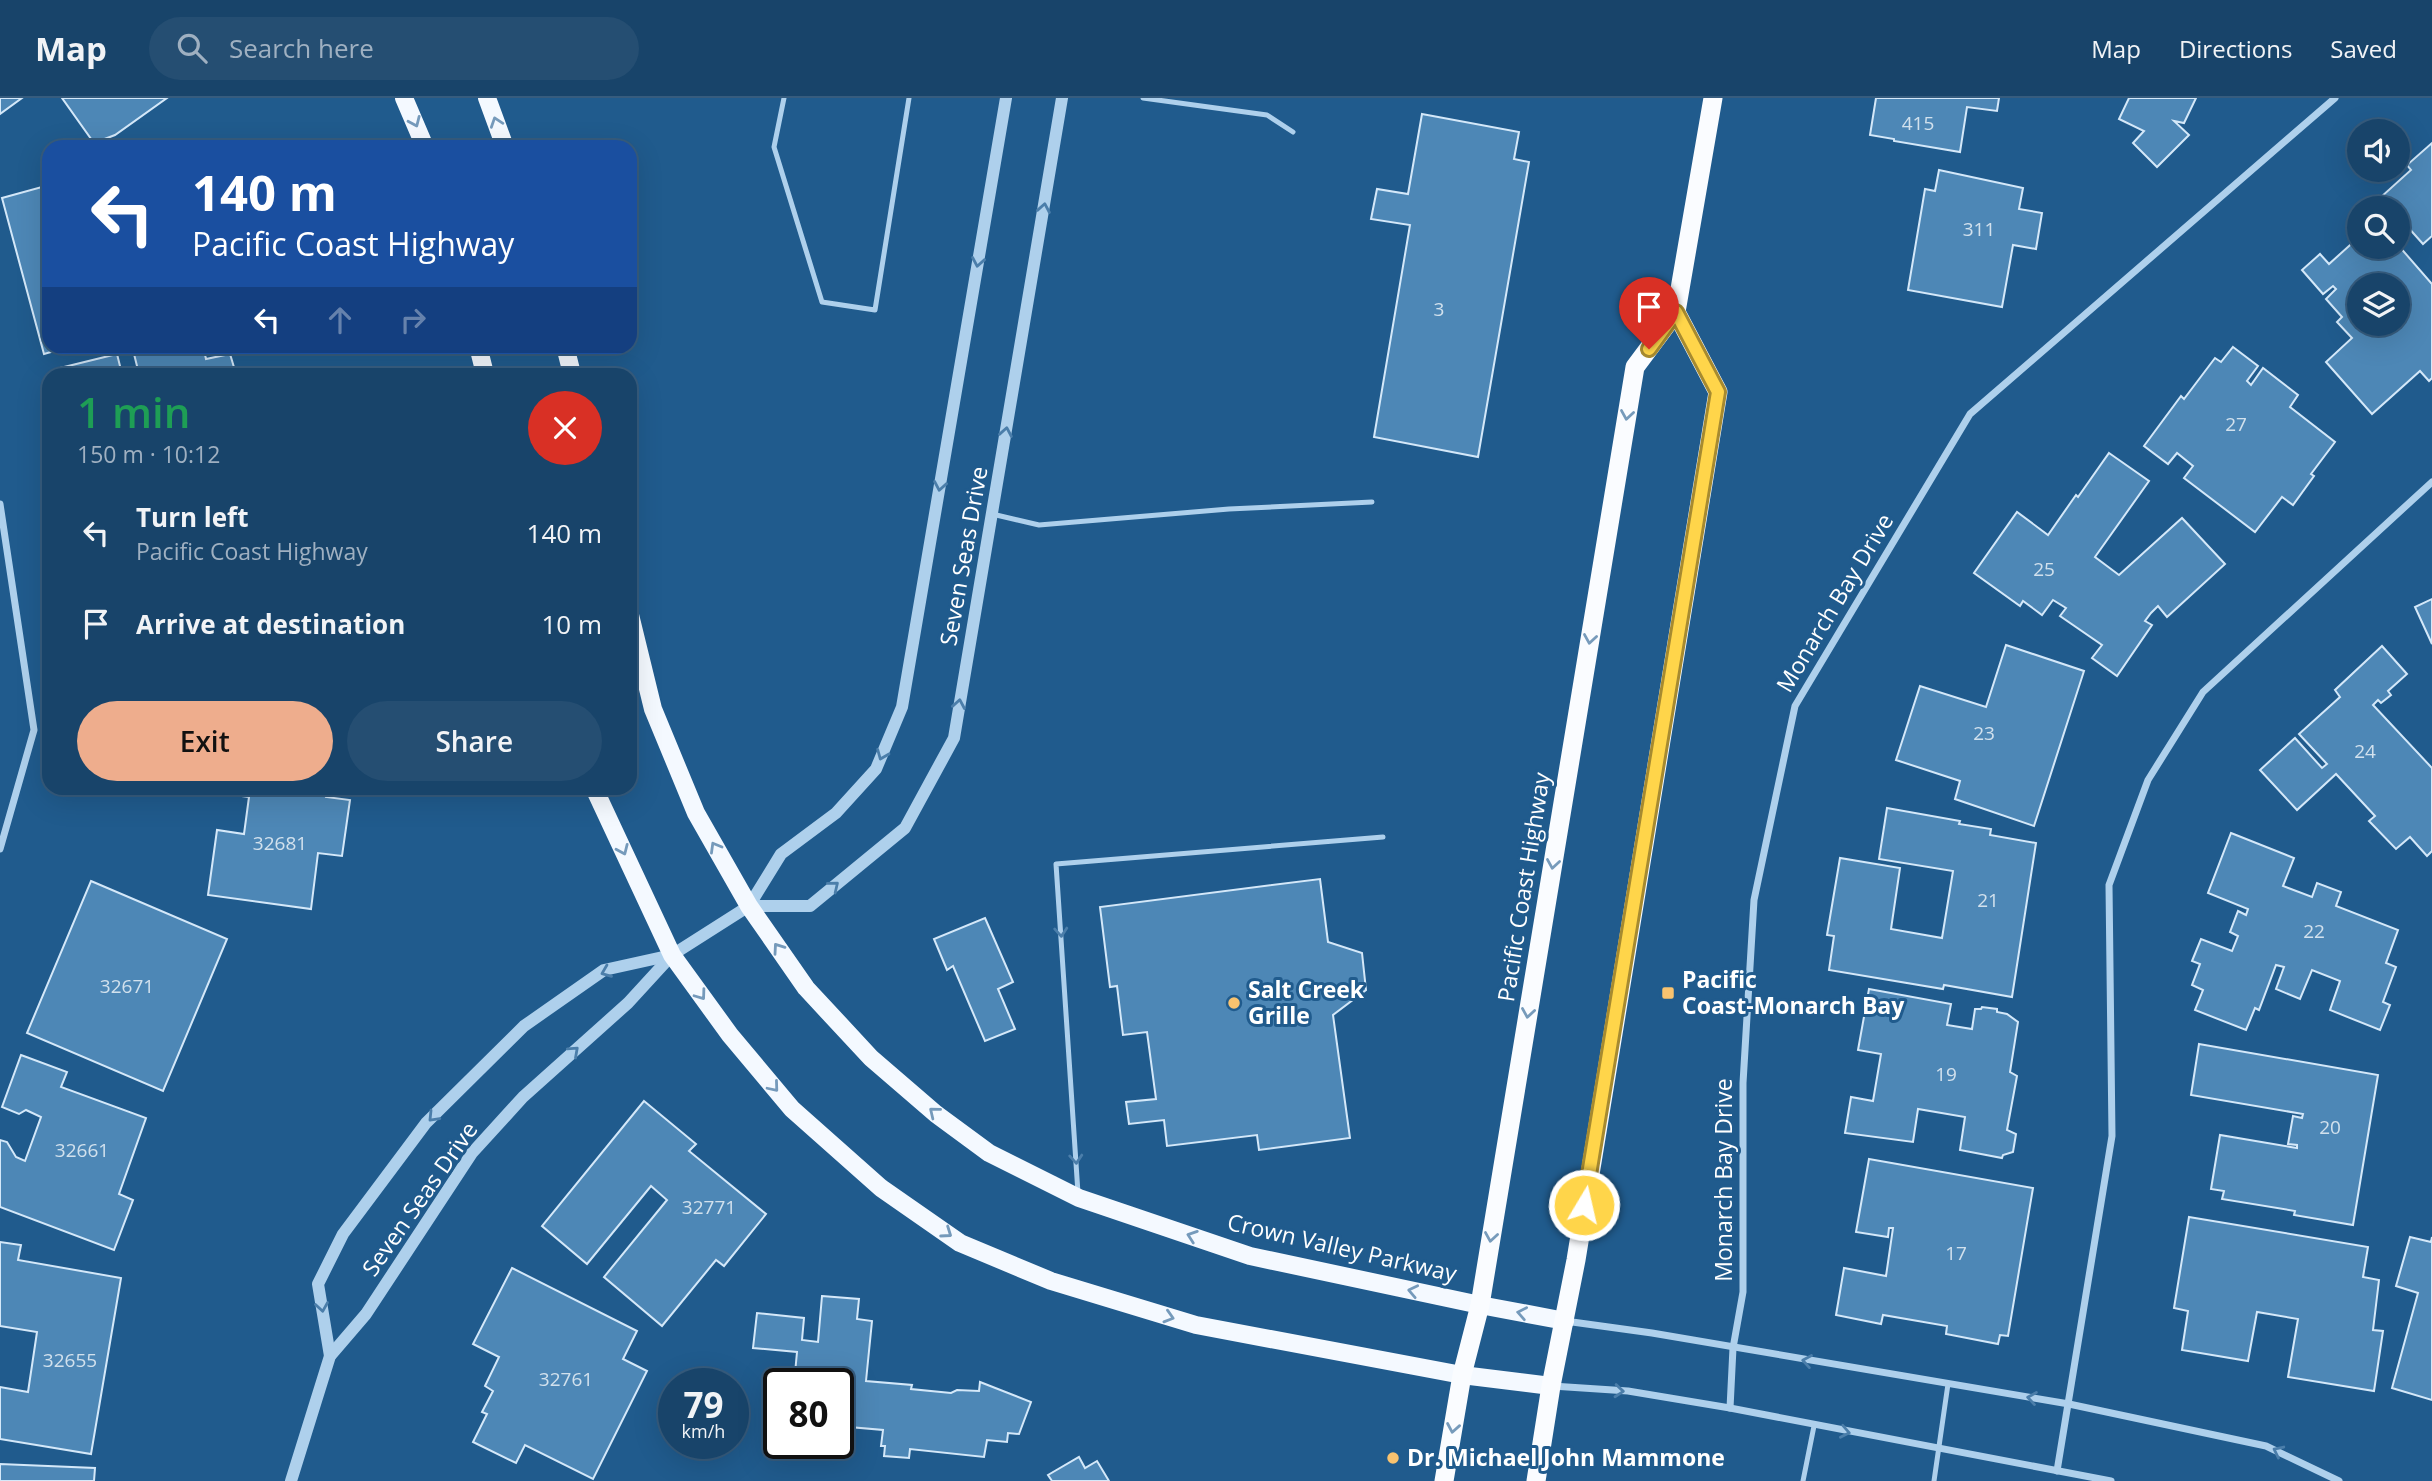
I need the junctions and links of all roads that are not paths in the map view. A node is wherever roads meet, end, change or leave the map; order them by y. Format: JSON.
{"nodes":[{"id":1,"x":404,"y":98,"type":"edge"},
{"id":2,"x":487,"y":98,"type":"edge"},
{"id":3,"x":784,"y":98,"type":"edge"},
{"id":4,"x":909,"y":98,"type":"edge"},
{"id":5,"x":1006,"y":98,"type":"edge"},
{"id":6,"x":1062,"y":98,"type":"edge"},
{"id":7,"x":1143,"y":98,"type":"edge"},
{"id":8,"x":1713,"y":98,"type":"edge"},
{"id":9,"x":2335,"y":98,"type":"edge"},
{"id":10,"x":1167,"y":100,"type":"edge"},
{"id":11,"x":1293,"y":132,"type":"dead end"},
{"id":12,"x":422,"y":140,"type":"edge"},
{"id":13,"x":502,"y":140,"type":"edge"},
{"id":14,"x":1676,"y":312,"type":"junction"},
{"id":15,"x":2432,"y":482,"type":"edge"},
{"id":16,"x":1372,"y":502,"type":"dead end"},
{"id":17,"x":0,"y":504,"type":"edge"},
{"id":18,"x":992,"y":514,"type":"junction"},
{"id":19,"x":637,"y":642,"type":"edge"},
{"id":20,"x":597,"y":795,"type":"edge"},
{"id":21,"x":1383,"y":837,"type":"dead end"},
{"id":22,"x":0,"y":849,"type":"edge"},
{"id":23,"x":749,"y":906,"type":"junction"},
{"id":24,"x":672,"y":955,"type":"junction"},
{"id":25,"x":1079,"y":1198,"type":"junction"},
{"id":26,"x":1480,"y":1305,"type":"junction"},
{"id":27,"x":1565,"y":1321,"type":"junction"},
{"id":28,"x":1733,"y":1348,"type":"junction"},
{"id":29,"x":330,"y":1356,"type":"junction"},
{"id":30,"x":1462,"y":1375,"type":"junction"},
{"id":31,"x":1948,"y":1384,"type":"junction"},
{"id":32,"x":1551,"y":1386,"type":"junction"},
{"id":33,"x":2069,"y":1404,"type":"junction"},
{"id":34,"x":1730,"y":1408,"type":"junction"},
{"id":35,"x":1814,"y":1426,"type":"junction"},
{"id":36,"x":1940,"y":1449,"type":"junction"},
{"id":37,"x":2057,"y":1471,"type":"junction"},
{"id":38,"x":291,"y":1481,"type":"edge"},
{"id":39,"x":1444,"y":1481,"type":"edge"},
{"id":40,"x":1536,"y":1481,"type":"edge"},
{"id":41,"x":1803,"y":1481,"type":"edge"},
{"id":42,"x":1934,"y":1481,"type":"edge"},
{"id":43,"x":2111,"y":1481,"type":"edge"},
{"id":44,"x":2339,"y":1481,"type":"edge"}],
"edges":[{"from":1,"to":12,"type":"main road","one_way":true},
{"from":13,"to":2,"type":"main road","one_way":true},
{"from":3,"to":4,"type":"lane"},
{"from":5,"to":23,"type":"street","name":"Seven Seas Drive","one_way":true},
{"from":18,"to":6,"type":"street","name":"Seven Seas Drive","one_way":true},
{"from":7,"to":10,"type":"lane"},
{"from":8,"to":14,"type":"highway","name":"Pacific Coast Highway"},
{"from":9,"to":28,"type":"street","name":"Monarch Bay Drive"},
{"from":10,"to":11,"type":"lane"},
{"from":14,"to":26,"type":"highway","name":"Pacific Coast Highway","one_way":true},
{"from":14,"to":27,"type":"highway"},
{"from":15,"to":33,"type":"street"},
{"from":16,"to":18,"type":"lane"},
{"from":17,"to":22,"type":"street"},
{"from":23,"to":18,"type":"street","name":"Seven Seas Drive","one_way":true},
{"from":23,"to":19,"type":"main road","name":"Crown Valley Parkway","one_way":true},
{"from":20,"to":24,"type":"main road","one_way":true},
{"from":21,"to":25,"type":"lane","one_way":true},
{"from":23,"to":24,"type":"street","name":"Seven Seas Drive"},
{"from":25,"to":23,"type":"main road","name":"Crown Valley Parkway","one_way":true},
{"from":29,"to":24,"type":"street","name":"Seven Seas Drive","one_way":true},
{"from":24,"to":29,"type":"street","name":"Seven Seas Drive","one_way":true},
{"from":24,"to":30,"type":"main road","one_way":true},
{"from":26,"to":25,"type":"main road","name":"Crown Valley Parkway","one_way":true},
{"from":27,"to":26,"type":"main road","name":"Crown Valley Parkway","one_way":true},
{"from":26,"to":30,"type":"highway","name":"Pacific Coast Highway"},
{"from":27,"to":28,"type":"street"},
{"from":27,"to":32,"type":"highway"},
{"from":31,"to":28,"type":"street","one_way":true},
{"from":28,"to":34,"type":"street","name":"Monarch Bay Drive"},
{"from":29,"to":38,"type":"street","name":"Seven Seas Drive"},
{"from":30,"to":32,"type":"main road"},
{"from":30,"to":39,"type":"highway","name":"Pacific Coast Highway","one_way":true},
{"from":33,"to":31,"type":"street","one_way":true},
{"from":31,"to":36,"type":"lane"},
{"from":32,"to":34,"type":"street","one_way":true},
{"from":32,"to":40,"type":"highway"},
{"from":33,"to":37,"type":"street"},
{"from":44,"to":33,"type":"street","one_way":true},
{"from":34,"to":35,"type":"street"},
{"from":35,"to":36,"type":"street","one_way":true},
{"from":35,"to":41,"type":"lane"},
{"from":36,"to":37,"type":"street"},
{"from":36,"to":42,"type":"lane"},
{"from":37,"to":43,"type":"street"}]}
